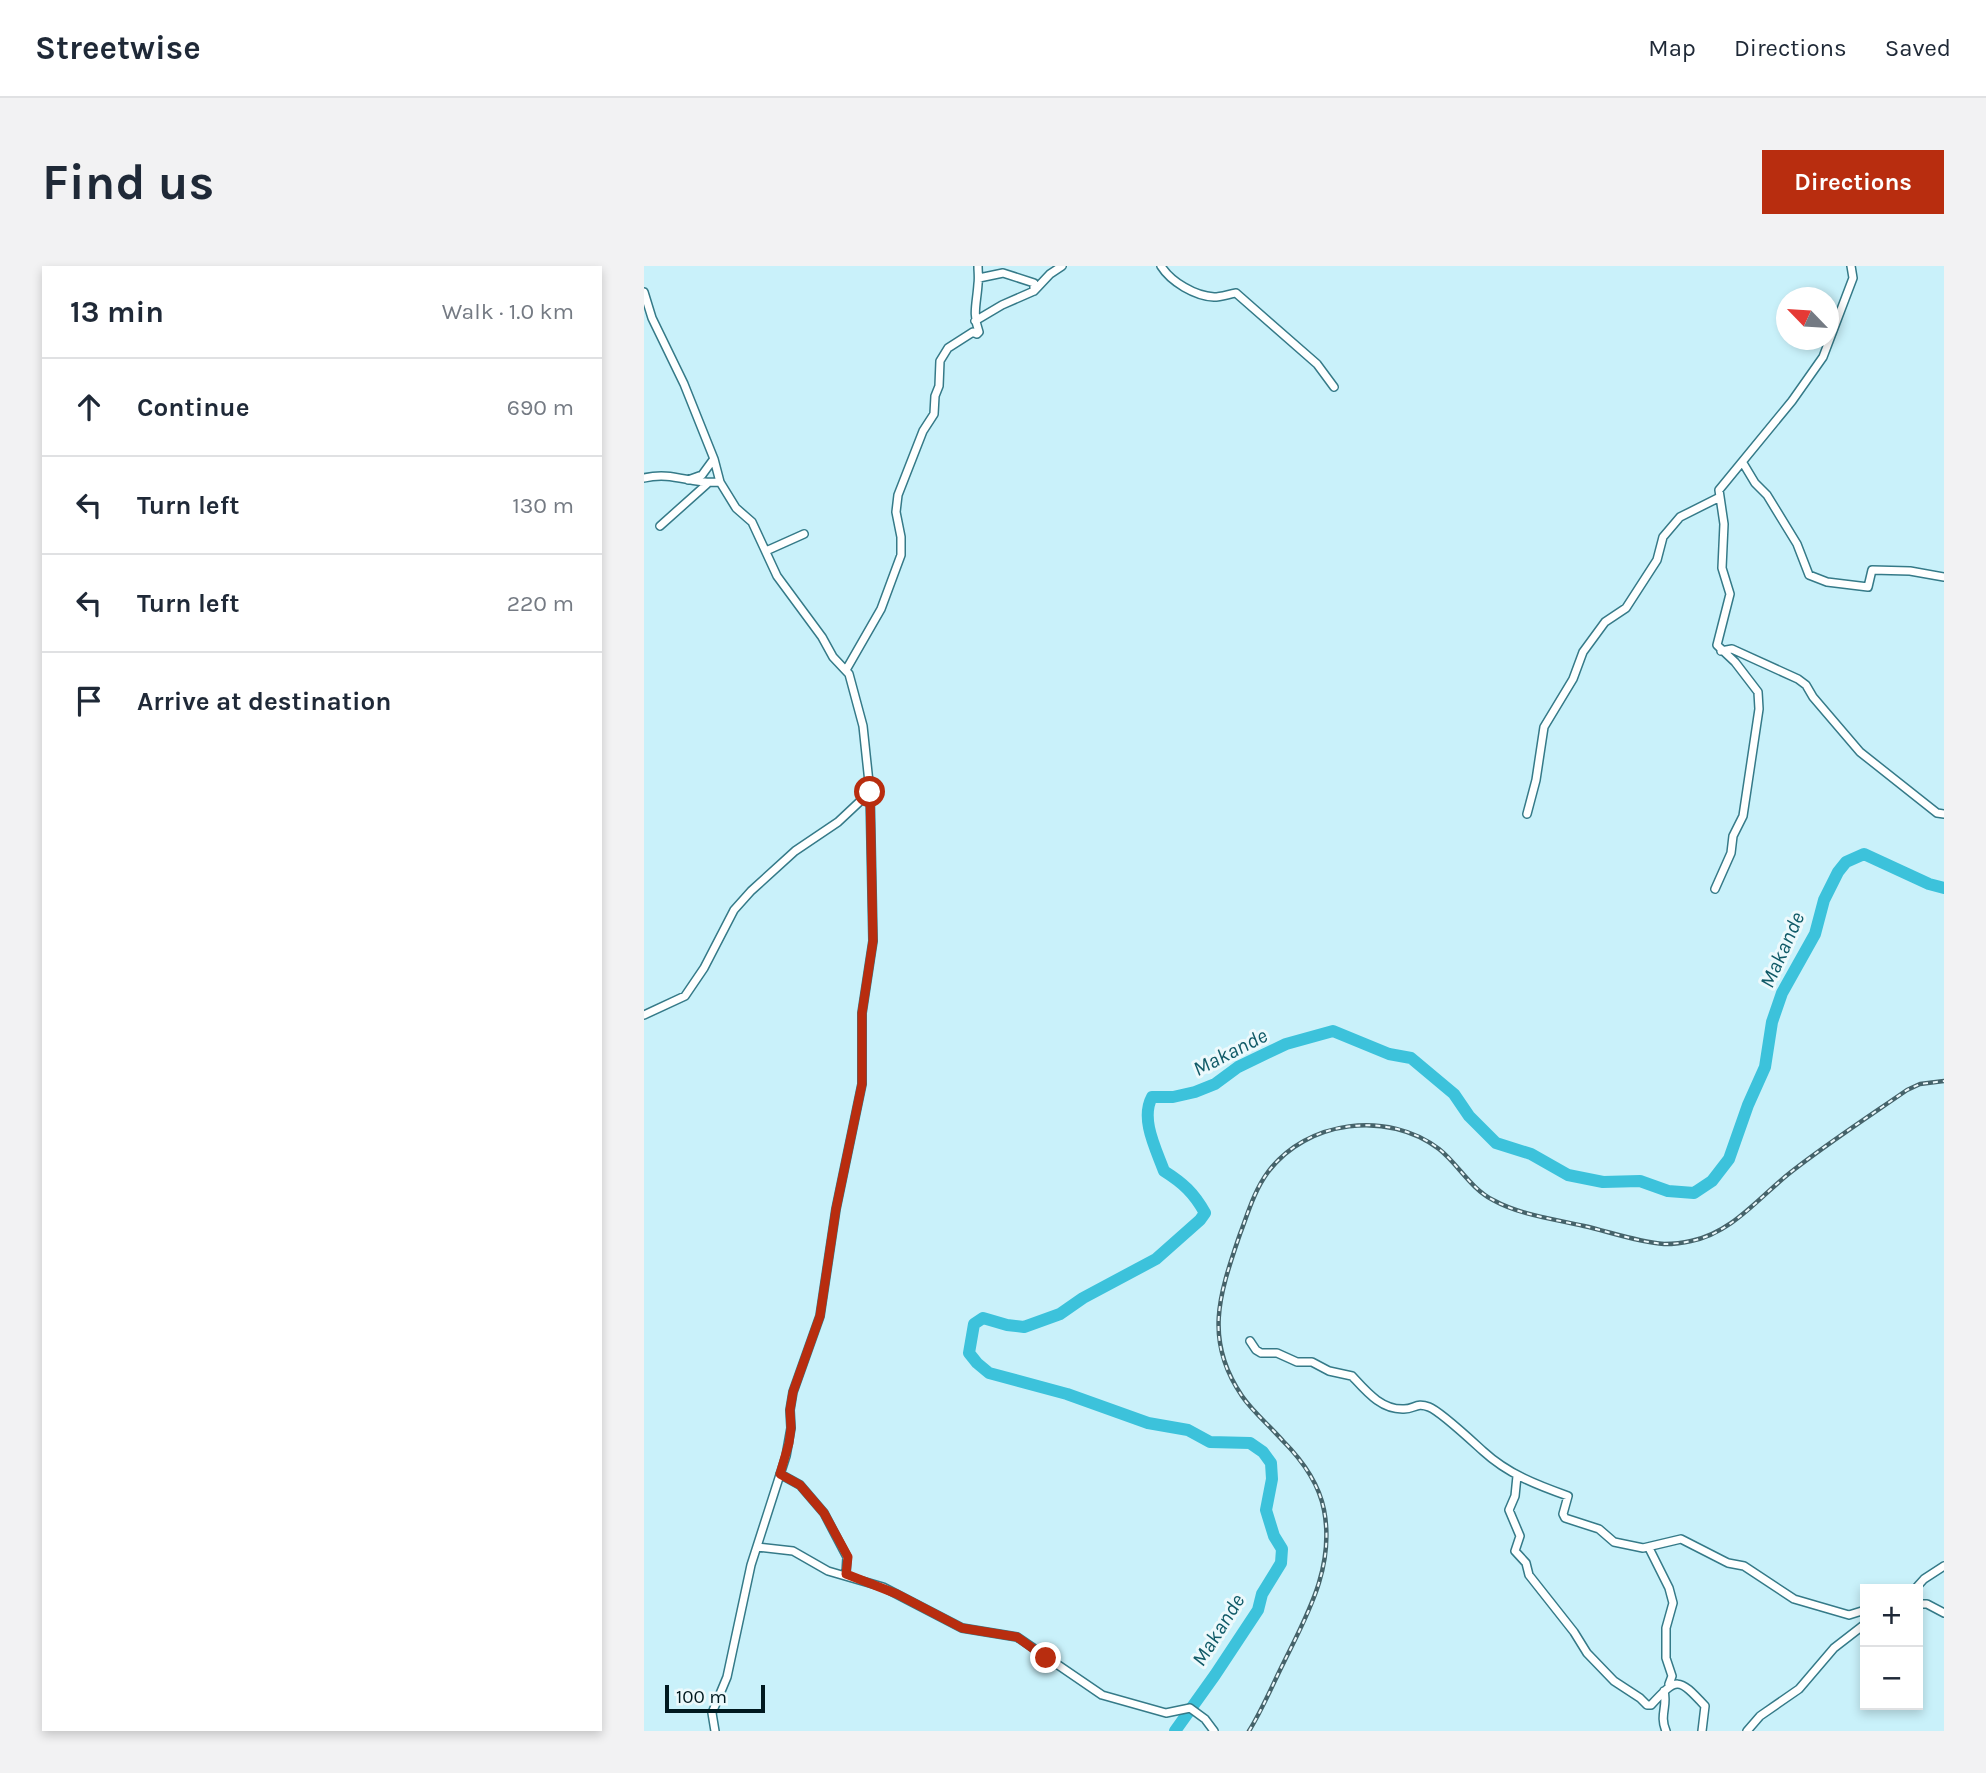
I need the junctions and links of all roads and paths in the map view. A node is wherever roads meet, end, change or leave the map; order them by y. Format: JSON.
{"nodes":[{"id":1,"x":978,"y":266,"type":"edge"},
{"id":2,"x":1062,"y":266,"type":"edge"},
{"id":3,"x":1161,"y":266,"type":"edge"},
{"id":4,"x":1851,"y":266,"type":"edge"},
{"id":5,"x":979,"y":278,"type":"junction"},
{"id":6,"x":1034,"y":291,"type":"junction"},
{"id":7,"x":644,"y":292,"type":"edge"},
{"id":8,"x":975,"y":321,"type":"junction"},
{"id":9,"x":1334,"y":387,"type":"dead end"},
{"id":10,"x":714,"y":459,"type":"junction"},
{"id":11,"x":1743,"y":463,"type":"junction"},
{"id":12,"x":644,"y":478,"type":"edge"},
{"id":13,"x":687,"y":480,"type":"junction"},
{"id":14,"x":720,"y":482,"type":"junction"},
{"id":15,"x":708,"y":483,"type":"junction"},
{"id":16,"x":1720,"y":497,"type":"junction"},
{"id":17,"x":660,"y":526,"type":"dead end"},
{"id":18,"x":804,"y":534,"type":"dead end"},
{"id":19,"x":766,"y":551,"type":"junction"},
{"id":20,"x":1944,"y":577,"type":"edge"},
{"id":21,"x":1721,"y":651,"type":"junction"},
{"id":22,"x":846,"y":670,"type":"junction"},
{"id":23,"x":870,"y":792,"type":"junction"},
{"id":24,"x":1527,"y":814,"type":"dead end"},
{"id":25,"x":1944,"y":814,"type":"edge"},
{"id":26,"x":1715,"y":889,"type":"dead end"},
{"id":27,"x":644,"y":1015,"type":"edge"},
{"id":28,"x":1250,"y":1341,"type":"dead end"},
{"id":29,"x":780,"y":1474,"type":"junction"},
{"id":30,"x":1517,"y":1476,"type":"junction"},
{"id":31,"x":757,"y":1547,"type":"junction"},
{"id":32,"x":1649,"y":1548,"type":"junction"},
{"id":33,"x":1944,"y":1566,"type":"edge"},
{"id":34,"x":846,"y":1574,"type":"junction"},
{"id":35,"x":1920,"y":1584,"type":"edge"},
{"id":36,"x":1923,"y":1604,"type":"edge"},
{"id":37,"x":1860,"y":1612,"type":"edge"},
{"id":38,"x":1944,"y":1612,"type":"edge"},
{"id":39,"x":1860,"y":1628,"type":"edge"},
{"id":40,"x":1667,"y":1688,"type":"junction"},
{"id":41,"x":715,"y":1731,"type":"edge"},
{"id":42,"x":1214,"y":1731,"type":"edge"},
{"id":43,"x":1666,"y":1731,"type":"edge"},
{"id":44,"x":1702,"y":1731,"type":"edge"},
{"id":45,"x":1747,"y":1731,"type":"edge"}],
"edges":[{"from":1,"to":5,"type":"street"},
{"from":2,"to":6,"type":"street"},
{"from":3,"to":9,"type":"street"},
{"from":4,"to":11,"type":"street"},
{"from":5,"to":6,"type":"street"},
{"from":5,"to":8,"type":"street"},
{"from":6,"to":8,"type":"street"},
{"from":7,"to":10,"type":"street"},
{"from":8,"to":22,"type":"street"},
{"from":10,"to":13,"type":"street"},
{"from":10,"to":14,"type":"street"},
{"from":11,"to":16,"type":"street"},
{"from":11,"to":20,"type":"street"},
{"from":12,"to":13,"type":"street"},
{"from":13,"to":15,"type":"street"},
{"from":14,"to":15,"type":"street"},
{"from":14,"to":19,"type":"street"},
{"from":15,"to":17,"type":"street"},
{"from":16,"to":21,"type":"street"},
{"from":16,"to":24,"type":"street"},
{"from":18,"to":19,"type":"street"},
{"from":19,"to":22,"type":"street"},
{"from":21,"to":25,"type":"street"},
{"from":21,"to":26,"type":"street"},
{"from":22,"to":23,"type":"street"},
{"from":23,"to":27,"type":"street"},
{"from":23,"to":29,"type":"street"},
{"from":28,"to":30,"type":"street"},
{"from":29,"to":31,"type":"street"},
{"from":29,"to":34,"type":"street"},
{"from":30,"to":32,"type":"street"},
{"from":30,"to":40,"type":"street"},
{"from":31,"to":34,"type":"street"},
{"from":31,"to":41,"type":"street"},
{"from":32,"to":37,"type":"street"},
{"from":32,"to":40,"type":"street"},
{"from":33,"to":35,"type":"street"},
{"from":34,"to":42,"type":"street"},
{"from":36,"to":38,"type":"street"},
{"from":39,"to":45,"type":"street"},
{"from":40,"to":43,"type":"street"},
{"from":40,"to":44,"type":"street"}]}
